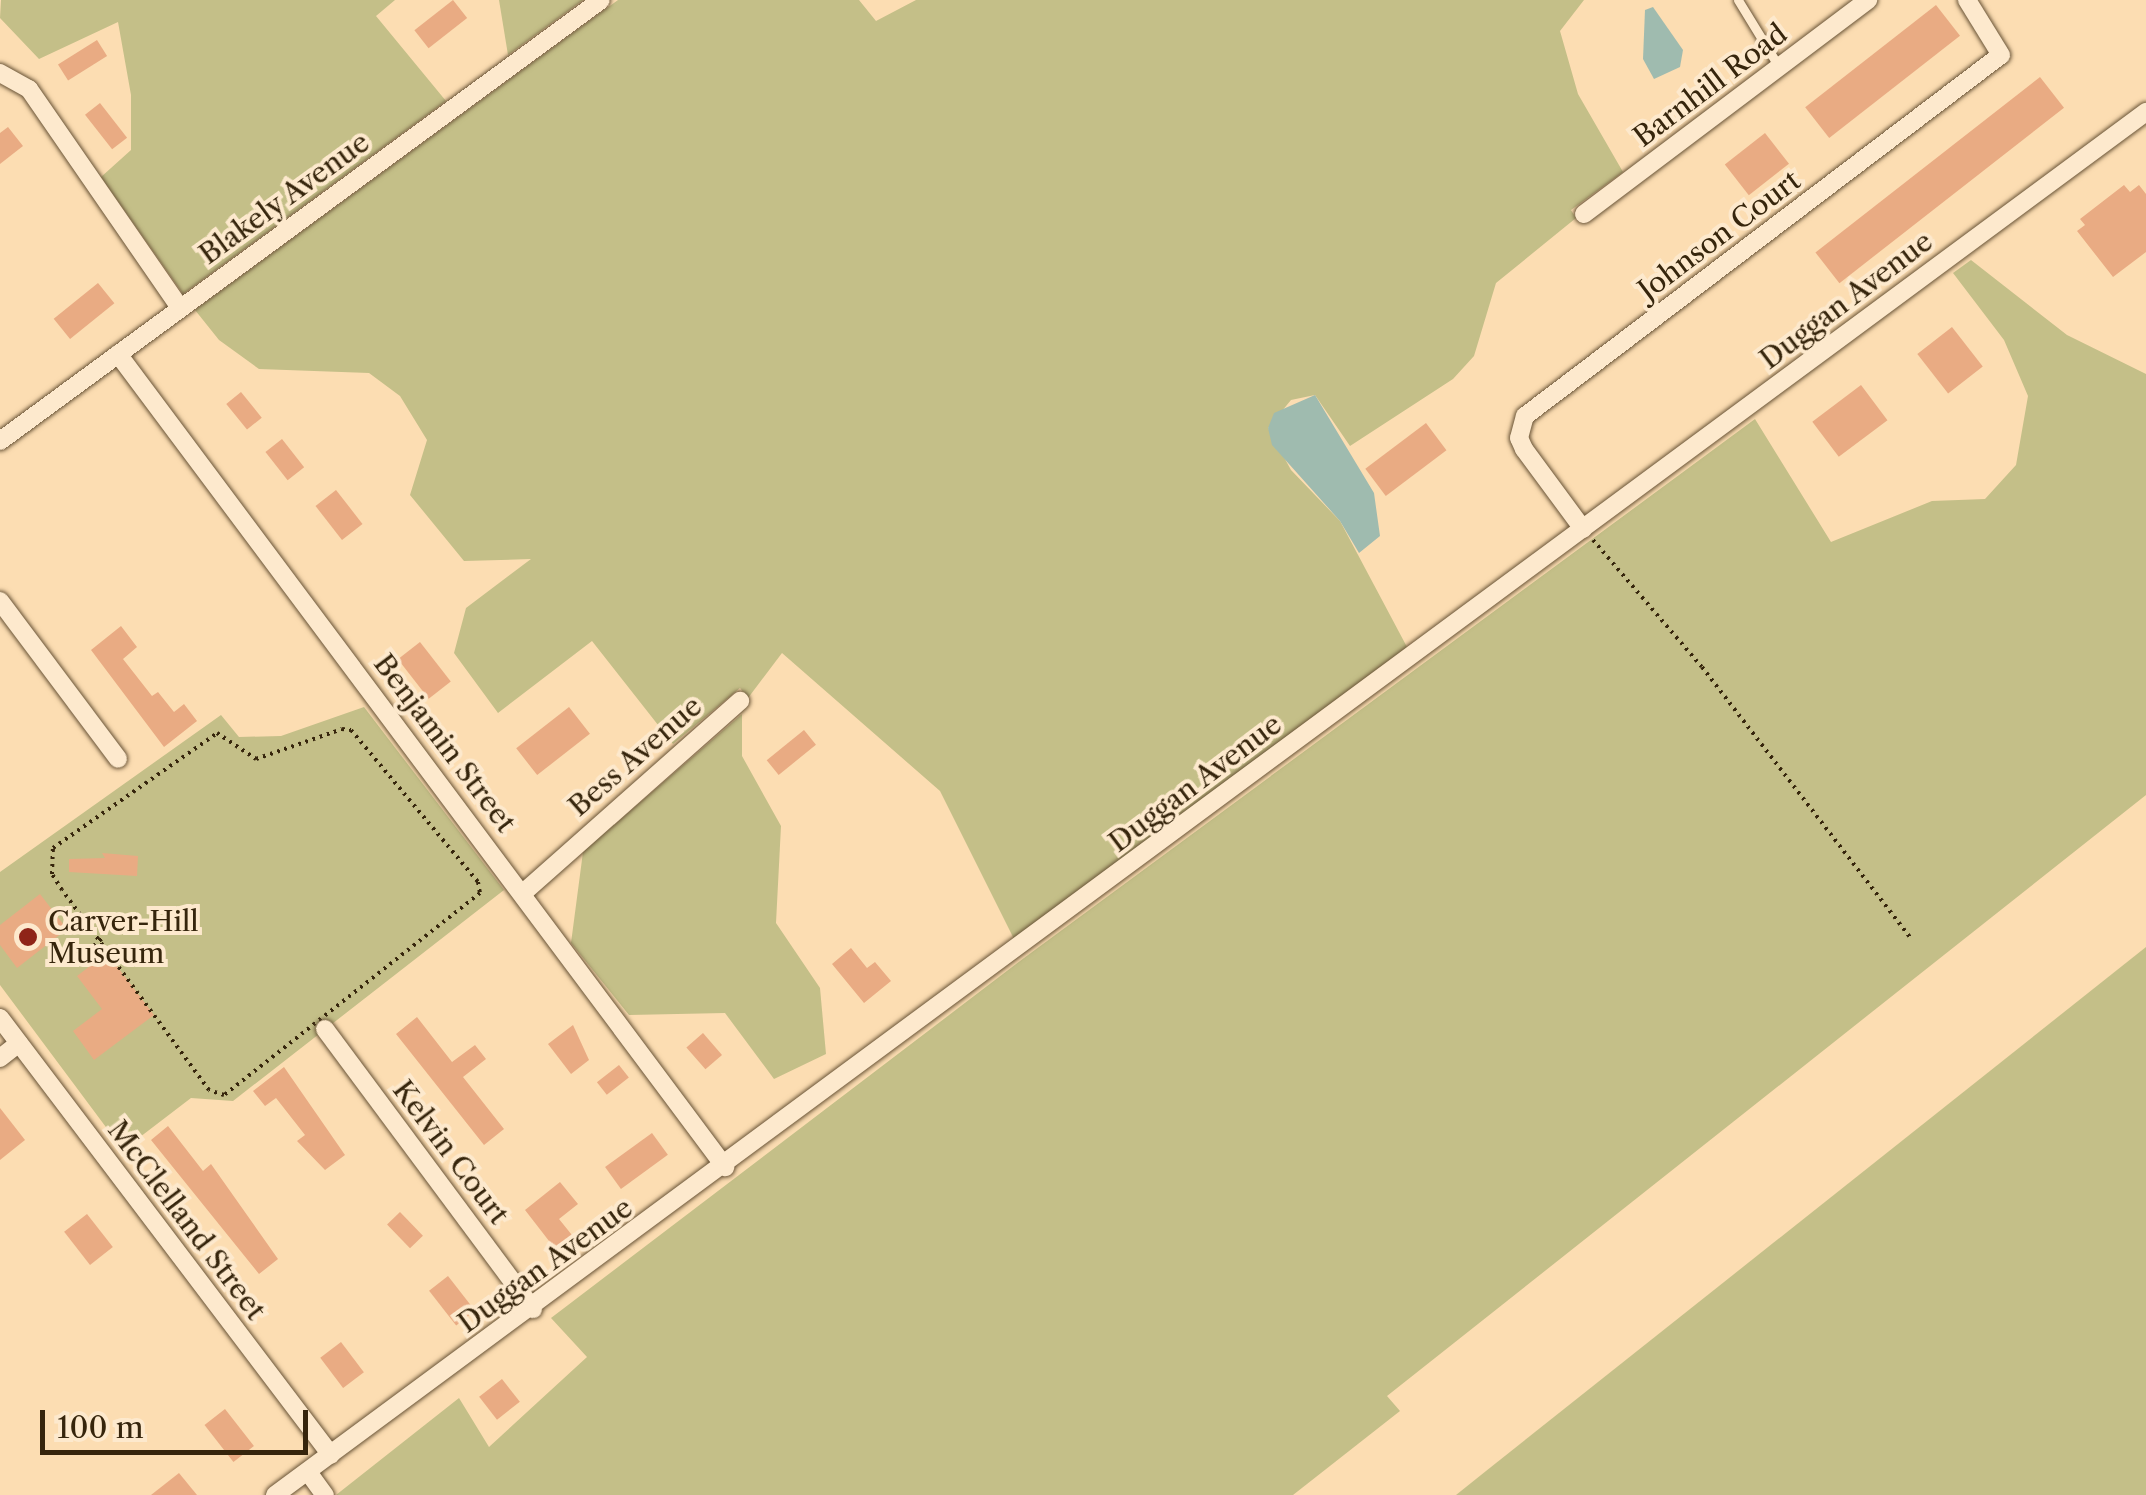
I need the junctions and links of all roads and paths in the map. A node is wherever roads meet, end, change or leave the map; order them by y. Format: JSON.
{"nodes":[{"id":1,"x":601,"y":0,"type":"edge"},
{"id":2,"x":1738,"y":0,"type":"edge"},
{"id":3,"x":1868,"y":0,"type":"edge"},
{"id":4,"x":1967,"y":0,"type":"edge"},
{"id":5,"x":1779,"y":67,"type":"junction"},
{"id":6,"x":4,"y":74,"type":"edge"},
{"id":7,"x":2146,"y":112,"type":"edge"},
{"id":8,"x":1584,"y":214,"type":"dead end"},
{"id":9,"x":180,"y":308,"type":"junction"},
{"id":10,"x":118,"y":354,"type":"junction"},
{"id":11,"x":0,"y":441,"type":"edge"},
{"id":12,"x":1583,"y":529,"type":"junction"},
{"id":13,"x":0,"y":601,"type":"edge"},
{"id":14,"x":740,"y":701,"type":"dead end"},
{"id":15,"x":118,"y":759,"type":"dead end"},
{"id":16,"x":523,"y":893,"type":"junction"},
{"id":17,"x":1910,"y":937,"type":"dead end"},
{"id":18,"x":102,"y":938,"type":"junction"},
{"id":19,"x":83,"y":956,"type":"dead end"},
{"id":20,"x":0,"y":1018,"type":"edge"},
{"id":21,"x":325,"y":1029,"type":"dead end"},
{"id":22,"x":20,"y":1043,"type":"junction"},
{"id":23,"x":0,"y":1058,"type":"edge"},
{"id":24,"x":725,"y":1167,"type":"junction"},
{"id":25,"x":533,"y":1309,"type":"junction"},
{"id":26,"x":331,"y":1455,"type":"junction"},
{"id":27,"x":308,"y":1472,"type":"junction"},
{"id":28,"x":276,"y":1495,"type":"edge"},
{"id":29,"x":325,"y":1495,"type":"edge"}],
"edges":[{"from":1,"to":9,"type":"street","name":"Blakely Avenue"},
{"from":2,"to":5,"type":"lane"},
{"from":3,"to":5,"type":"street","name":"Barnhill Road"},
{"from":4,"to":12,"type":"street","name":"Johnson Court"},
{"from":5,"to":8,"type":"street","name":"Barnhill Road"},
{"from":6,"to":9,"type":"street"},
{"from":7,"to":12,"type":"street","name":"Duggan Avenue"},
{"from":9,"to":10,"type":"street","name":"Blakely Avenue"},
{"from":10,"to":11,"type":"street","name":"Blakely Avenue"},
{"from":10,"to":16,"type":"street","name":"Benjamin Street"},
{"from":12,"to":17,"type":"path"},
{"from":12,"to":24,"type":"street","name":"Duggan Avenue"},
{"from":13,"to":15,"type":"street"},
{"from":14,"to":16,"type":"street","name":"Bess Avenue"},
{"from":16,"to":24,"type":"street","name":"Benjamin Street"},
{"from":18,"to":18,"type":"path"},
{"from":18,"to":19,"type":"path"},
{"from":20,"to":22,"type":"street","name":"McClelland Street"},
{"from":21,"to":25,"type":"street","name":"Kelvin Court"},
{"from":22,"to":23,"type":"street"},
{"from":22,"to":26,"type":"street","name":"McClelland Street"},
{"from":24,"to":25,"type":"street","name":"Duggan Avenue"},
{"from":25,"to":26,"type":"street","name":"Duggan Avenue"},
{"from":26,"to":27,"type":"street","name":"Duggan Avenue"},
{"from":27,"to":28,"type":"street","name":"Duggan Avenue"},
{"from":27,"to":29,"type":"street"}]}
